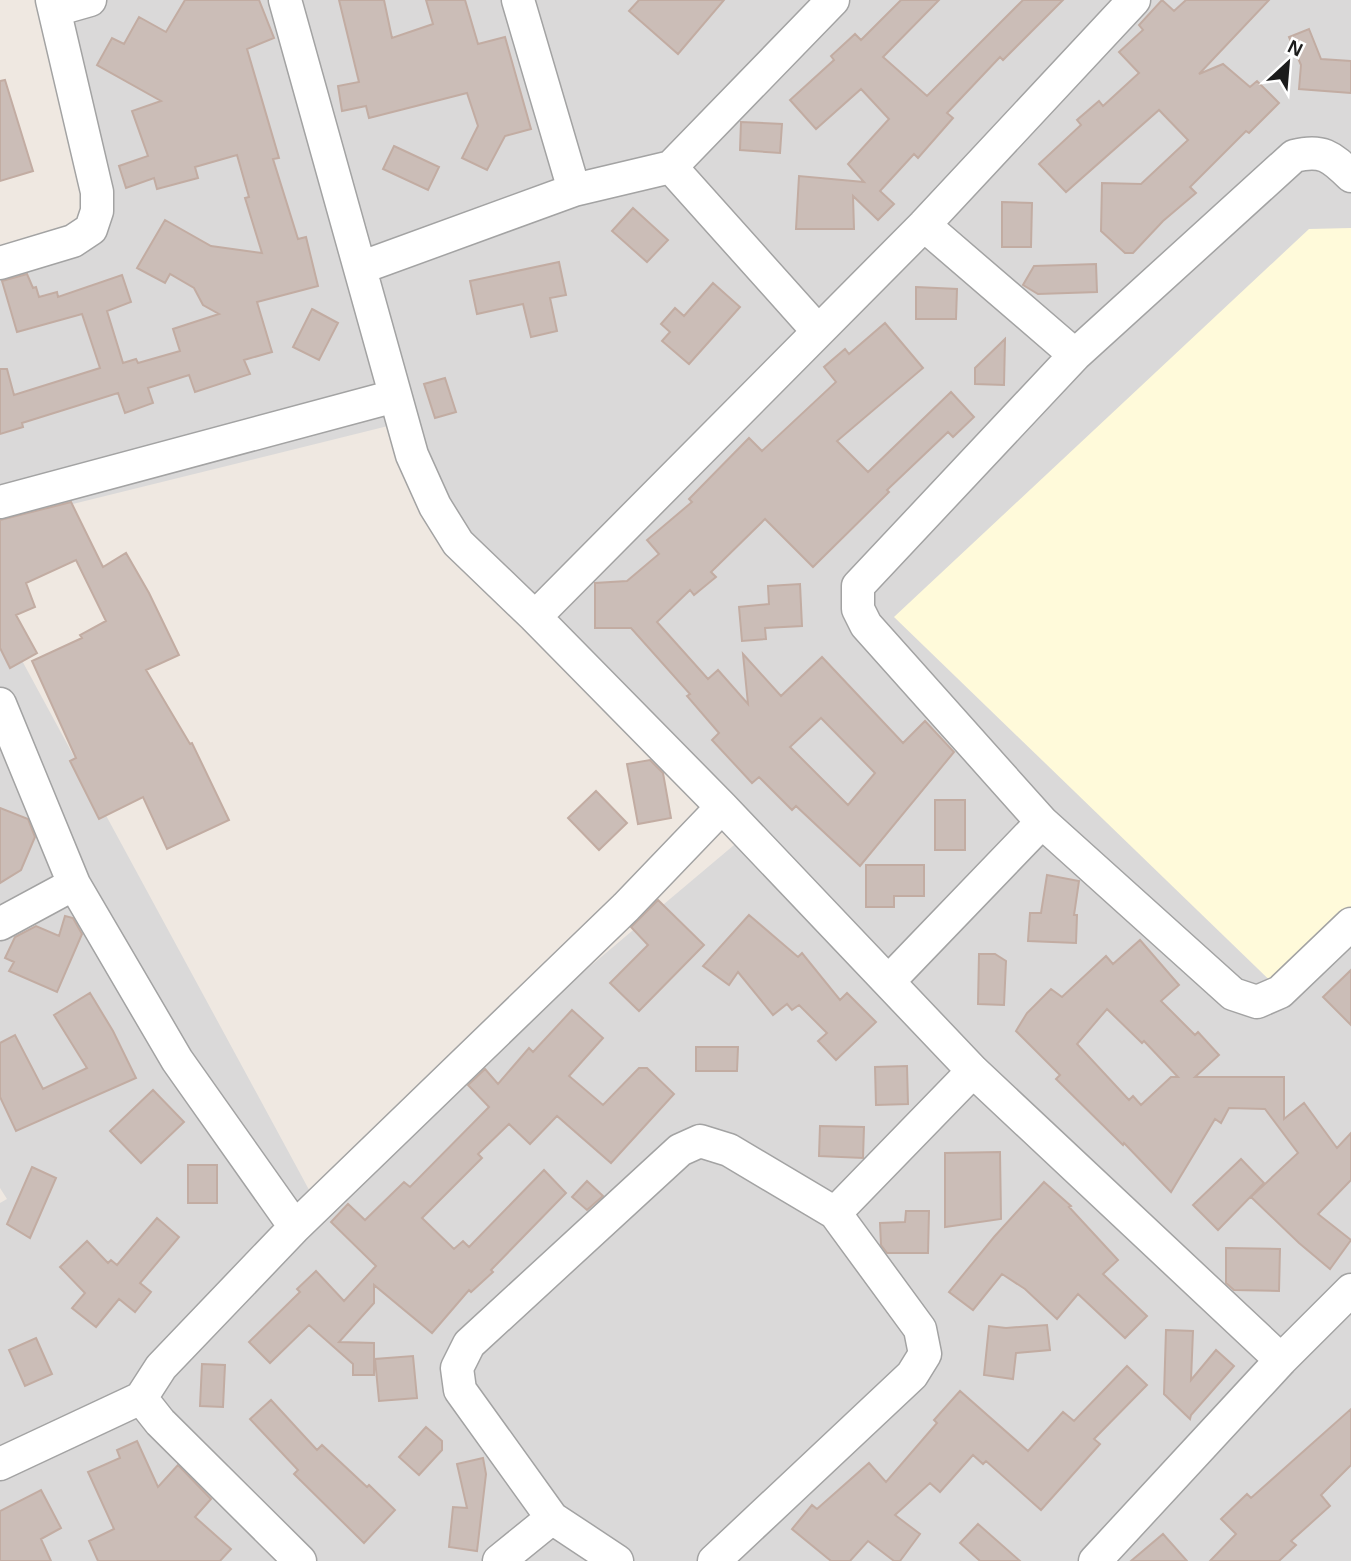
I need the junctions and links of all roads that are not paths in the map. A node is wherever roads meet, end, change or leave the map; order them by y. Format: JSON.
{"nodes":[{"id":1,"x":90,"y":0,"type":"edge"},
{"id":2,"x":285,"y":0,"type":"edge"},
{"id":3,"x":518,"y":0,"type":"edge"},
{"id":4,"x":833,"y":0,"type":"edge"},
{"id":5,"x":1134,"y":0,"type":"edge"},
{"id":6,"x":54,"y":5,"type":"edge"},
{"id":7,"x":671,"y":167,"type":"junction"},
{"id":8,"x":1351,"y":176,"type":"edge"},
{"id":9,"x":574,"y":190,"type":"junction"},
{"id":10,"x":924,"y":225,"type":"junction"},
{"id":11,"x":0,"y":263,"type":"edge"},
{"id":12,"x":360,"y":268,"type":"junction"},
{"id":13,"x":817,"y":330,"type":"junction"},
{"id":14,"x":1075,"y":355,"type":"junction"},
{"id":15,"x":395,"y":396,"type":"junction"},
{"id":16,"x":0,"y":502,"type":"edge"},
{"id":17,"x":535,"y":617,"type":"junction"},
{"id":18,"x":0,"y":704,"type":"edge"},
{"id":19,"x":722,"y":807,"type":"junction"},
{"id":20,"x":1042,"y":822,"type":"junction"},
{"id":21,"x":74,"y":884,"type":"junction"},
{"id":22,"x":0,"y":924,"type":"edge"},
{"id":23,"x":1351,"y":924,"type":"edge"},
{"id":24,"x":889,"y":982,"type":"junction"},
{"id":25,"x":973,"y":1071,"type":"junction"},
{"id":26,"x":835,"y":1213,"type":"junction"},
{"id":27,"x":295,"y":1227,"type":"junction"},
{"id":28,"x":1351,"y":1290,"type":"edge"},
{"id":29,"x":1281,"y":1360,"type":"junction"},
{"id":30,"x":141,"y":1398,"type":"junction"},
{"id":31,"x":0,"y":1464,"type":"edge"},
{"id":32,"x":552,"y":1518,"type":"junction"},
{"id":33,"x":300,"y":1561,"type":"edge"},
{"id":34,"x":499,"y":1561,"type":"edge"},
{"id":35,"x":617,"y":1561,"type":"edge"},
{"id":36,"x":713,"y":1561,"type":"edge"},
{"id":37,"x":1095,"y":1561,"type":"edge"}],
"edges":[{"from":1,"to":6,"type":"street"},
{"from":2,"to":12,"type":"street"},
{"from":3,"to":9,"type":"street"},
{"from":4,"to":7,"type":"street"},
{"from":5,"to":10,"type":"street"},
{"from":6,"to":11,"type":"street"},
{"from":7,"to":9,"type":"street"},
{"from":7,"to":13,"type":"street"},
{"from":8,"to":14,"type":"street"},
{"from":9,"to":12,"type":"street"},
{"from":10,"to":13,"type":"street"},
{"from":10,"to":14,"type":"street"},
{"from":12,"to":15,"type":"street"},
{"from":13,"to":17,"type":"street"},
{"from":14,"to":20,"type":"street"},
{"from":15,"to":16,"type":"street"},
{"from":15,"to":17,"type":"street"},
{"from":17,"to":19,"type":"street"},
{"from":18,"to":21,"type":"street"},
{"from":19,"to":24,"type":"street"},
{"from":19,"to":27,"type":"street"},
{"from":20,"to":23,"type":"street"},
{"from":20,"to":24,"type":"street"},
{"from":21,"to":22,"type":"street"},
{"from":21,"to":27,"type":"street"},
{"from":24,"to":25,"type":"street"},
{"from":25,"to":26,"type":"street"},
{"from":25,"to":29,"type":"street"},
{"from":26,"to":32,"type":"street"},
{"from":26,"to":36,"type":"street"},
{"from":27,"to":30,"type":"street"},
{"from":28,"to":29,"type":"street"},
{"from":29,"to":37,"type":"street"},
{"from":30,"to":31,"type":"street"},
{"from":30,"to":33,"type":"street"},
{"from":32,"to":34,"type":"street"},
{"from":32,"to":35,"type":"street"}]}
